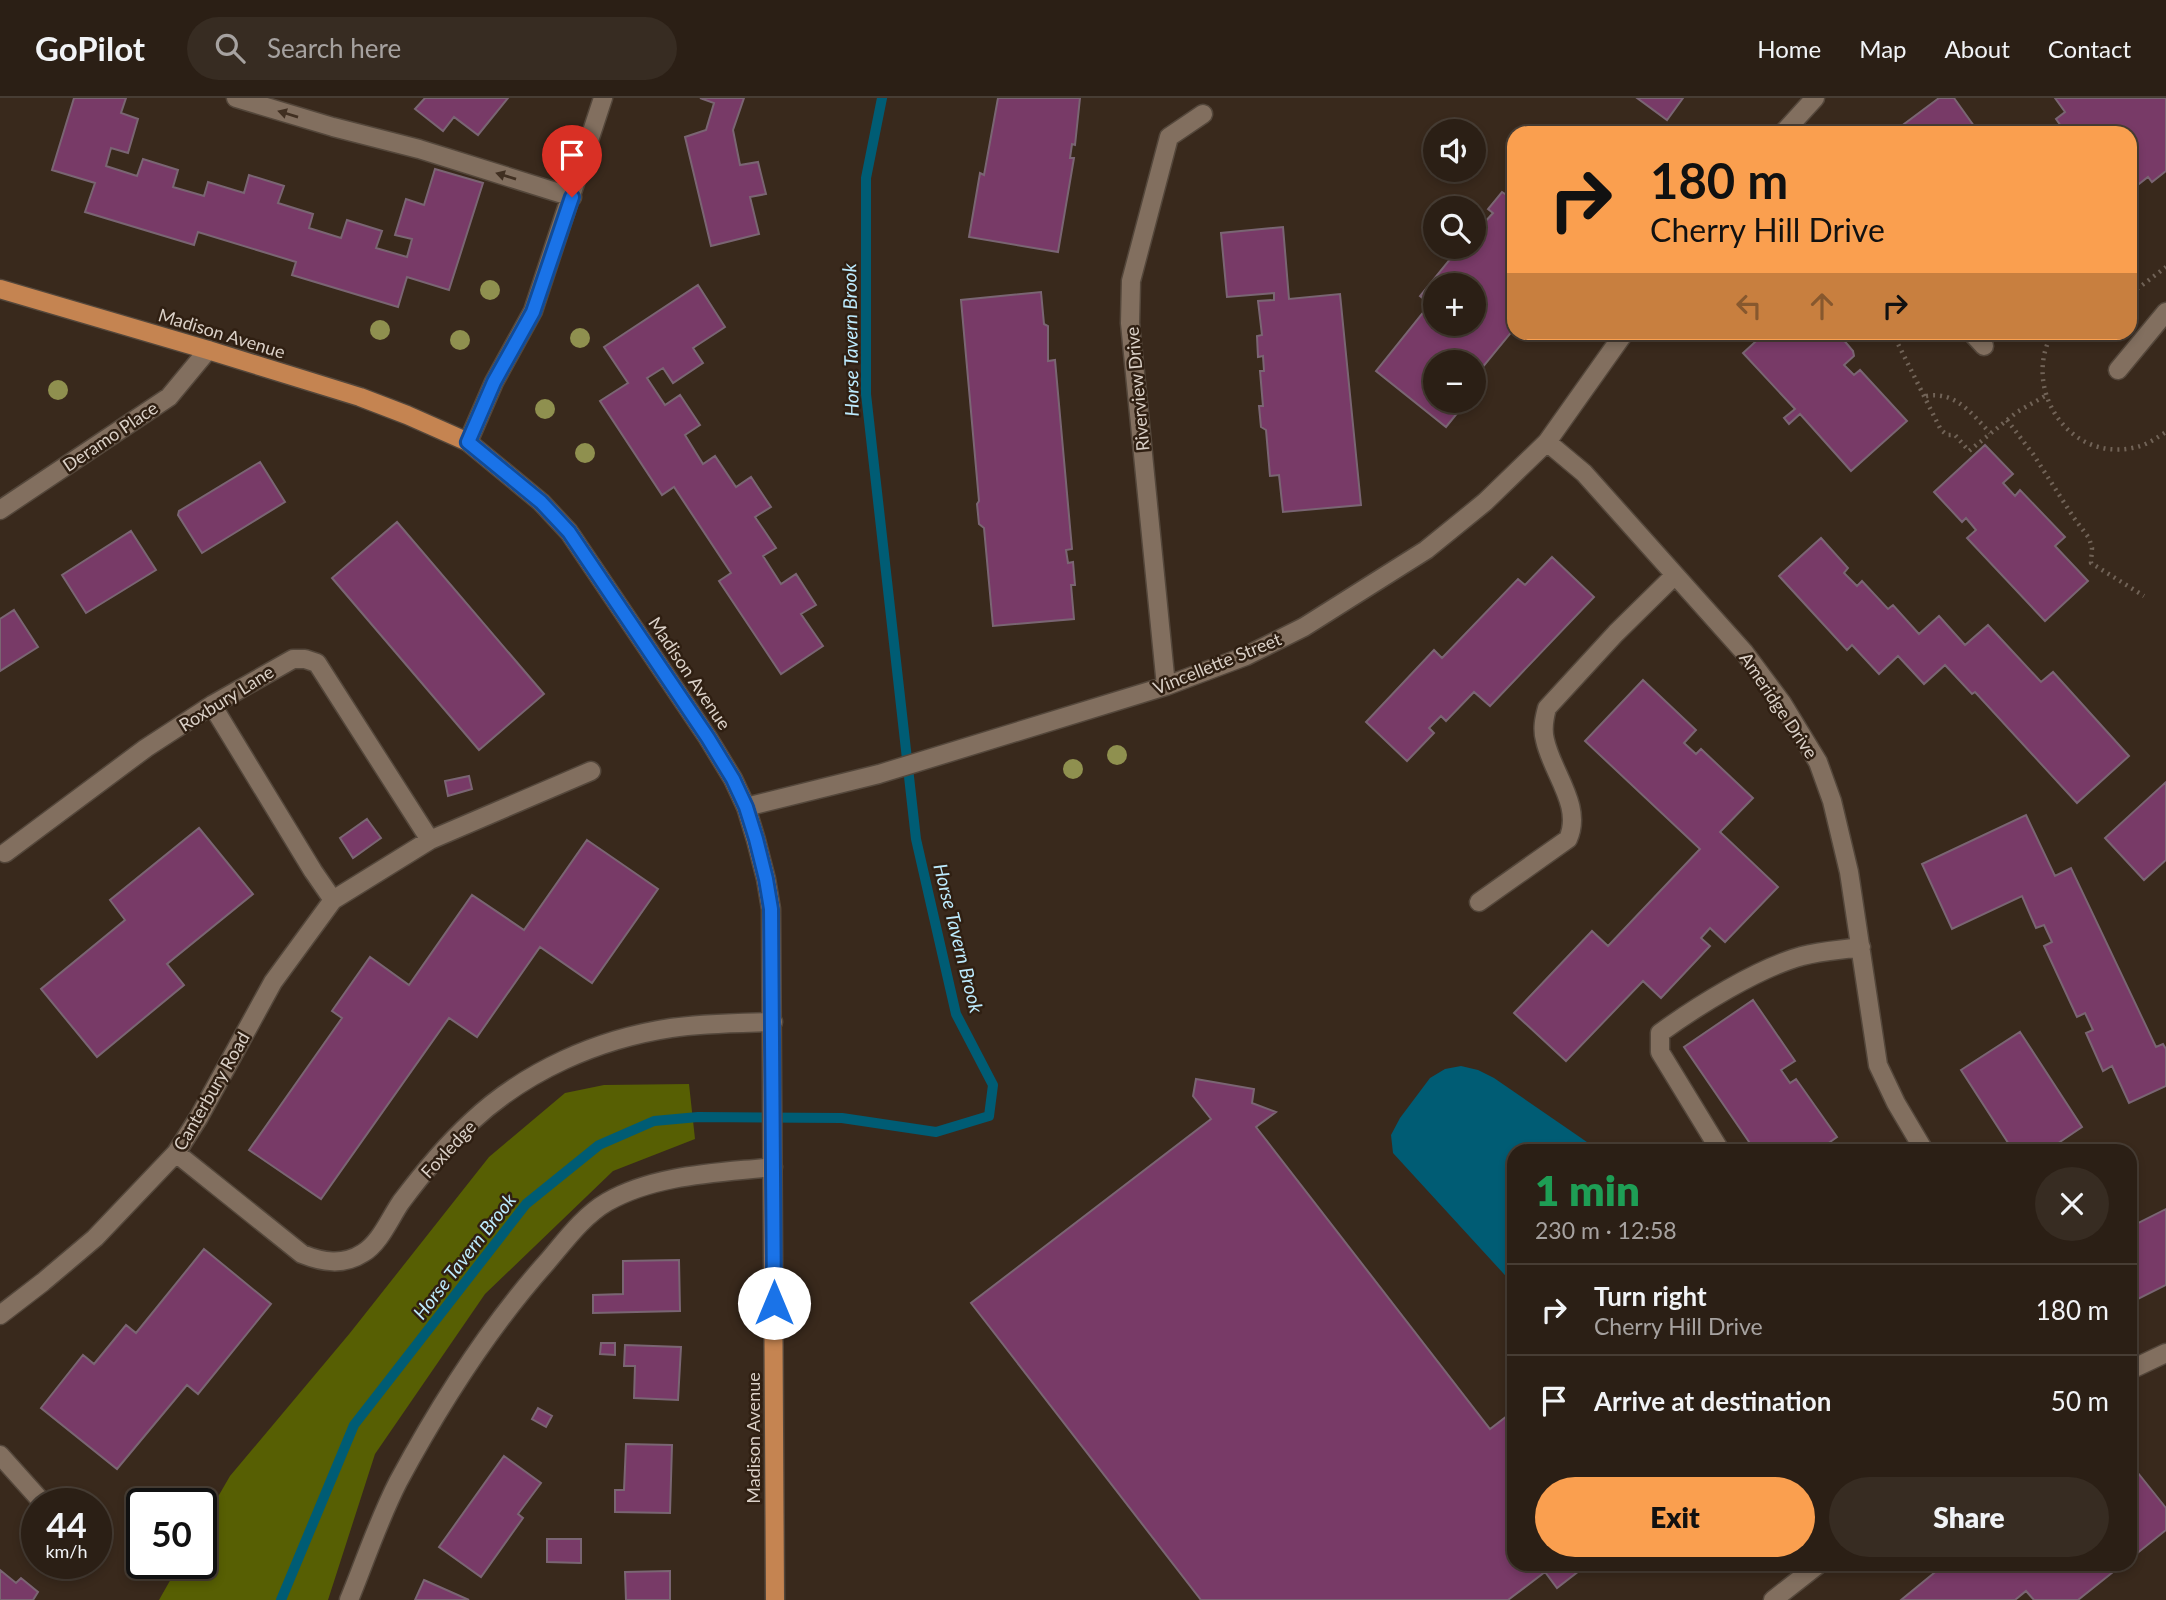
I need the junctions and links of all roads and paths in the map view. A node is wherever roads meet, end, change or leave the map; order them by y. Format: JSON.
{"nodes":[{"id":1,"x":236,"y":98,"type":"edge"},
{"id":2,"x":603,"y":98,"type":"edge"},
{"id":3,"x":1815,"y":98,"type":"edge"},
{"id":4,"x":1203,"y":114,"type":"dead end"},
{"id":5,"x":1789,"y":126,"type":"edge"},
{"id":6,"x":572,"y":197,"type":"junction"},
{"id":7,"x":2166,"y":267,"type":"edge"},
{"id":8,"x":0,"y":289,"type":"edge"},
{"id":9,"x":2137,"y":289,"type":"edge"},
{"id":10,"x":2166,"y":312,"type":"edge"},
{"id":11,"x":1619,"y":340,"type":"edge"},
{"id":12,"x":1896,"y":340,"type":"edge"},
{"id":13,"x":1978,"y":340,"type":"edge"},
{"id":14,"x":2050,"y":340,"type":"edge"},
{"id":15,"x":1984,"y":346,"type":"dead end"},
{"id":16,"x":208,"y":350,"type":"junction"},
{"id":17,"x":2118,"y":369,"type":"dead end"},
{"id":18,"x":1925,"y":396,"type":"junction"},
{"id":19,"x":2045,"y":396,"type":"junction"},
{"id":20,"x":2007,"y":420,"type":"junction"},
{"id":21,"x":2166,"y":432,"type":"edge"},
{"id":22,"x":1990,"y":433,"type":"junction"},
{"id":23,"x":468,"y":442,"type":"junction"},
{"id":24,"x":1547,"y":442,"type":"junction"},
{"id":25,"x":0,"y":510,"type":"edge"},
{"id":26,"x":1675,"y":575,"type":"junction"},
{"id":27,"x":2144,"y":596,"type":"dead end"},
{"id":28,"x":1166,"y":686,"type":"junction"},
{"id":29,"x":212,"y":705,"type":"junction"},
{"id":30,"x":591,"y":771,"type":"dead end"},
{"id":31,"x":746,"y":807,"type":"junction"},
{"id":32,"x":430,"y":840,"type":"junction"},
{"id":33,"x":5,"y":853,"type":"dead end"},
{"id":34,"x":333,"y":900,"type":"junction"},
{"id":35,"x":1479,"y":902,"type":"dead end"},
{"id":36,"x":1861,"y":947,"type":"junction"},
{"id":37,"x":772,"y":1021,"type":"junction"},
{"id":38,"x":1716,"y":1144,"type":"edge"},
{"id":39,"x":1920,"y":1144,"type":"edge"},
{"id":40,"x":176,"y":1153,"type":"junction"},
{"id":41,"x":773,"y":1167,"type":"junction"},
{"id":42,"x":0,"y":1315,"type":"edge"},
{"id":43,"x":2166,"y":1353,"type":"edge"},
{"id":44,"x":2137,"y":1367,"type":"edge"},
{"id":45,"x":0,"y":1455,"type":"edge"},
{"id":46,"x":30,"y":1488,"type":"edge"},
{"id":47,"x":1810,"y":1571,"type":"edge"},
{"id":48,"x":349,"y":1600,"type":"edge"},
{"id":49,"x":775,"y":1600,"type":"edge"},
{"id":50,"x":1773,"y":1600,"type":"edge"}],
"edges":[{"from":6,"to":1,"type":"street","one_way":true},
{"from":2,"to":6,"type":"street"},
{"from":3,"to":5,"type":"street"},
{"from":4,"to":28,"type":"street","name":"Riverview Drive"},
{"from":6,"to":23,"type":"street"},
{"from":7,"to":9,"type":"path"},
{"from":8,"to":16,"type":"main road","name":"Madison Avenue"},
{"from":10,"to":17,"type":"street"},
{"from":11,"to":24,"type":"street","name":"Vincellette Street"},
{"from":12,"to":18,"type":"path"},
{"from":13,"to":15,"type":"street"},
{"from":14,"to":19,"type":"path"},
{"from":16,"to":23,"type":"main road","name":"Madison Avenue"},
{"from":16,"to":25,"type":"street","name":"Deramo Place"},
{"from":18,"to":22,"type":"path"},
{"from":18,"to":22,"type":"path"},
{"from":19,"to":20,"type":"path"},
{"from":19,"to":21,"type":"path"},
{"from":20,"to":22,"type":"path"},
{"from":20,"to":27,"type":"path"},
{"from":23,"to":31,"type":"main road","name":"Madison Avenue"},
{"from":24,"to":26,"type":"street","name":"Ameridge Drive"},
{"from":24,"to":28,"type":"street","name":"Vincellette Street"},
{"from":26,"to":35,"type":"street"},
{"from":26,"to":36,"type":"street","name":"Ameridge Drive"},
{"from":28,"to":31,"type":"street","name":"Vincellette Street"},
{"from":29,"to":32,"type":"street","name":"Roxbury Lane"},
{"from":29,"to":33,"type":"street","name":"Roxbury Lane"},
{"from":29,"to":34,"type":"street"},
{"from":30,"to":32,"type":"street","name":"Canterbury Road"},
{"from":31,"to":37,"type":"main road","name":"Madison Avenue"},
{"from":32,"to":34,"type":"street","name":"Canterbury Road"},
{"from":34,"to":40,"type":"street","name":"Canterbury Road"},
{"from":36,"to":38,"type":"street"},
{"from":36,"to":39,"type":"street","name":"Ameridge Drive"},
{"from":37,"to":40,"type":"street","name":"Foxledge"},
{"from":37,"to":41,"type":"main road","name":"Madison Avenue"},
{"from":40,"to":42,"type":"street","name":"Canterbury Road"},
{"from":41,"to":48,"type":"street"},
{"from":41,"to":49,"type":"main road","name":"Madison Avenue"},
{"from":43,"to":44,"type":"street"},
{"from":45,"to":46,"type":"street"},
{"from":47,"to":50,"type":"street"}]}
